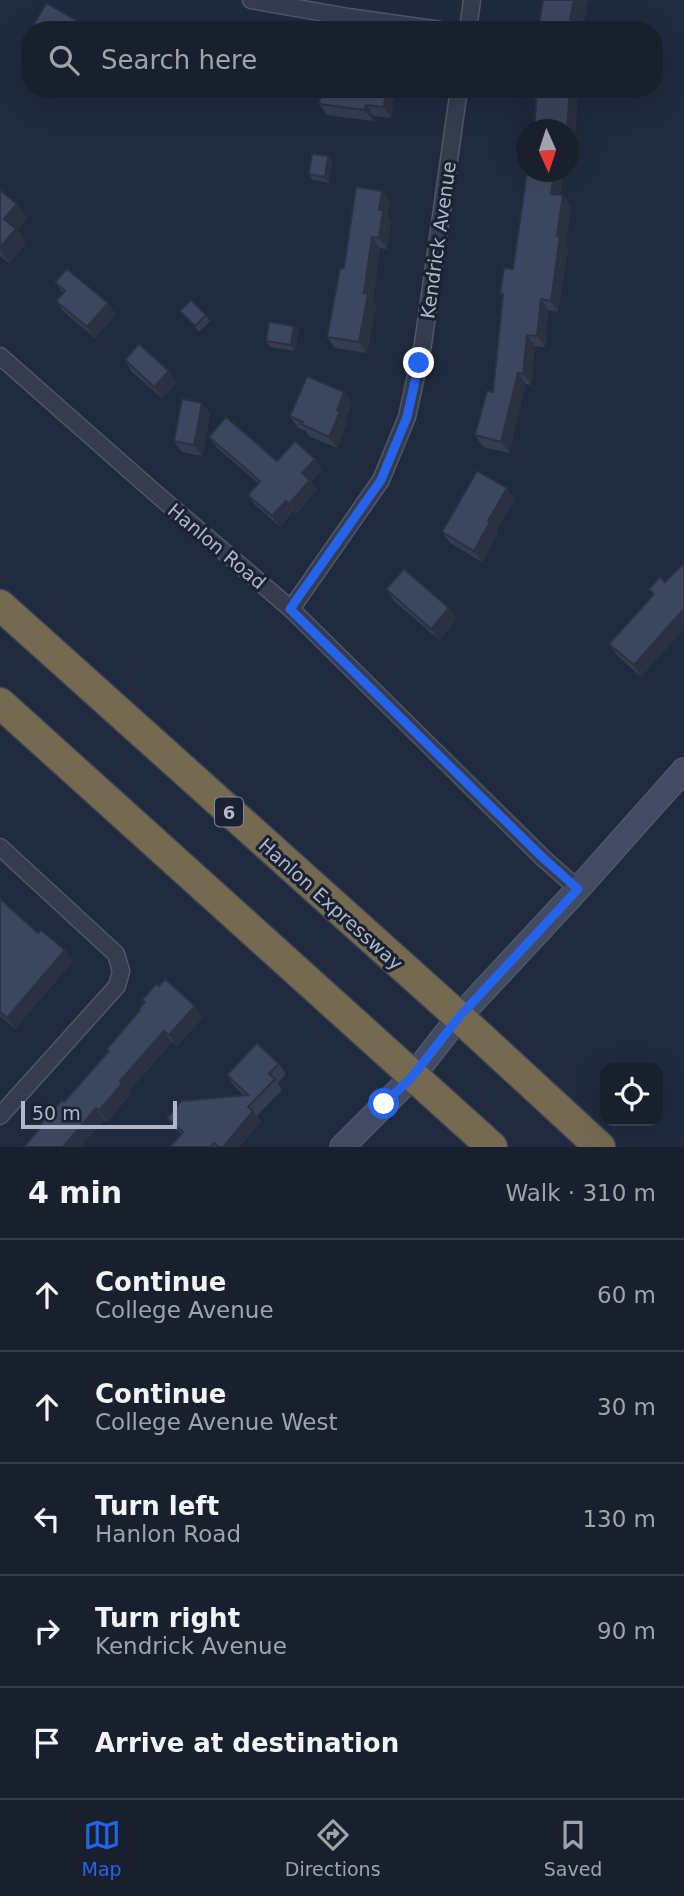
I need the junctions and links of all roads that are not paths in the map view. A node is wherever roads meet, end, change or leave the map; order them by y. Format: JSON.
{"nodes":[{"id":1,"x":251,"y":0,"type":"edge"},
{"id":2,"x":472,"y":0,"type":"edge"},
{"id":3,"x":376,"y":21,"type":"edge"},
{"id":4,"x":469,"y":21,"type":"edge"},
{"id":5,"x":458,"y":98,"type":"edge"},
{"id":6,"x":0,"y":356,"type":"edge"},
{"id":7,"x":0,"y":605,"type":"edge"},
{"id":8,"x":290,"y":609,"type":"junction"},
{"id":9,"x":0,"y":703,"type":"edge"},
{"id":10,"x":684,"y":770,"type":"edge"},
{"id":11,"x":0,"y":847,"type":"edge"},
{"id":12,"x":578,"y":889,"type":"junction"},
{"id":13,"x":459,"y":1017,"type":"junction"},
{"id":14,"x":412,"y":1077,"type":"junction"},
{"id":15,"x":0,"y":1116,"type":"edge"},
{"id":16,"x":342,"y":1147,"type":"edge"},
{"id":17,"x":492,"y":1147,"type":"edge"},
{"id":18,"x":600,"y":1147,"type":"edge"}],
"edges":[{"from":1,"to":3,"type":"street"},
{"from":2,"to":4,"type":"street"},
{"from":5,"to":8,"type":"street","name":"Kendrick Avenue"},
{"from":6,"to":8,"type":"street","name":"Hanlon Road"},
{"from":7,"to":13,"type":"highway","name":"Hanlon Expressway","number":"6"},
{"from":8,"to":12,"type":"street","name":"Hanlon Road"},
{"from":9,"to":14,"type":"highway"},
{"from":10,"to":12,"type":"main road"},
{"from":11,"to":15,"type":"street"},
{"from":12,"to":13,"type":"main road"},
{"from":13,"to":14,"type":"main road"},
{"from":13,"to":18,"type":"highway","name":"Hanlon Expressway","number":"6"},
{"from":14,"to":16,"type":"main road"},
{"from":14,"to":17,"type":"highway"}]}
